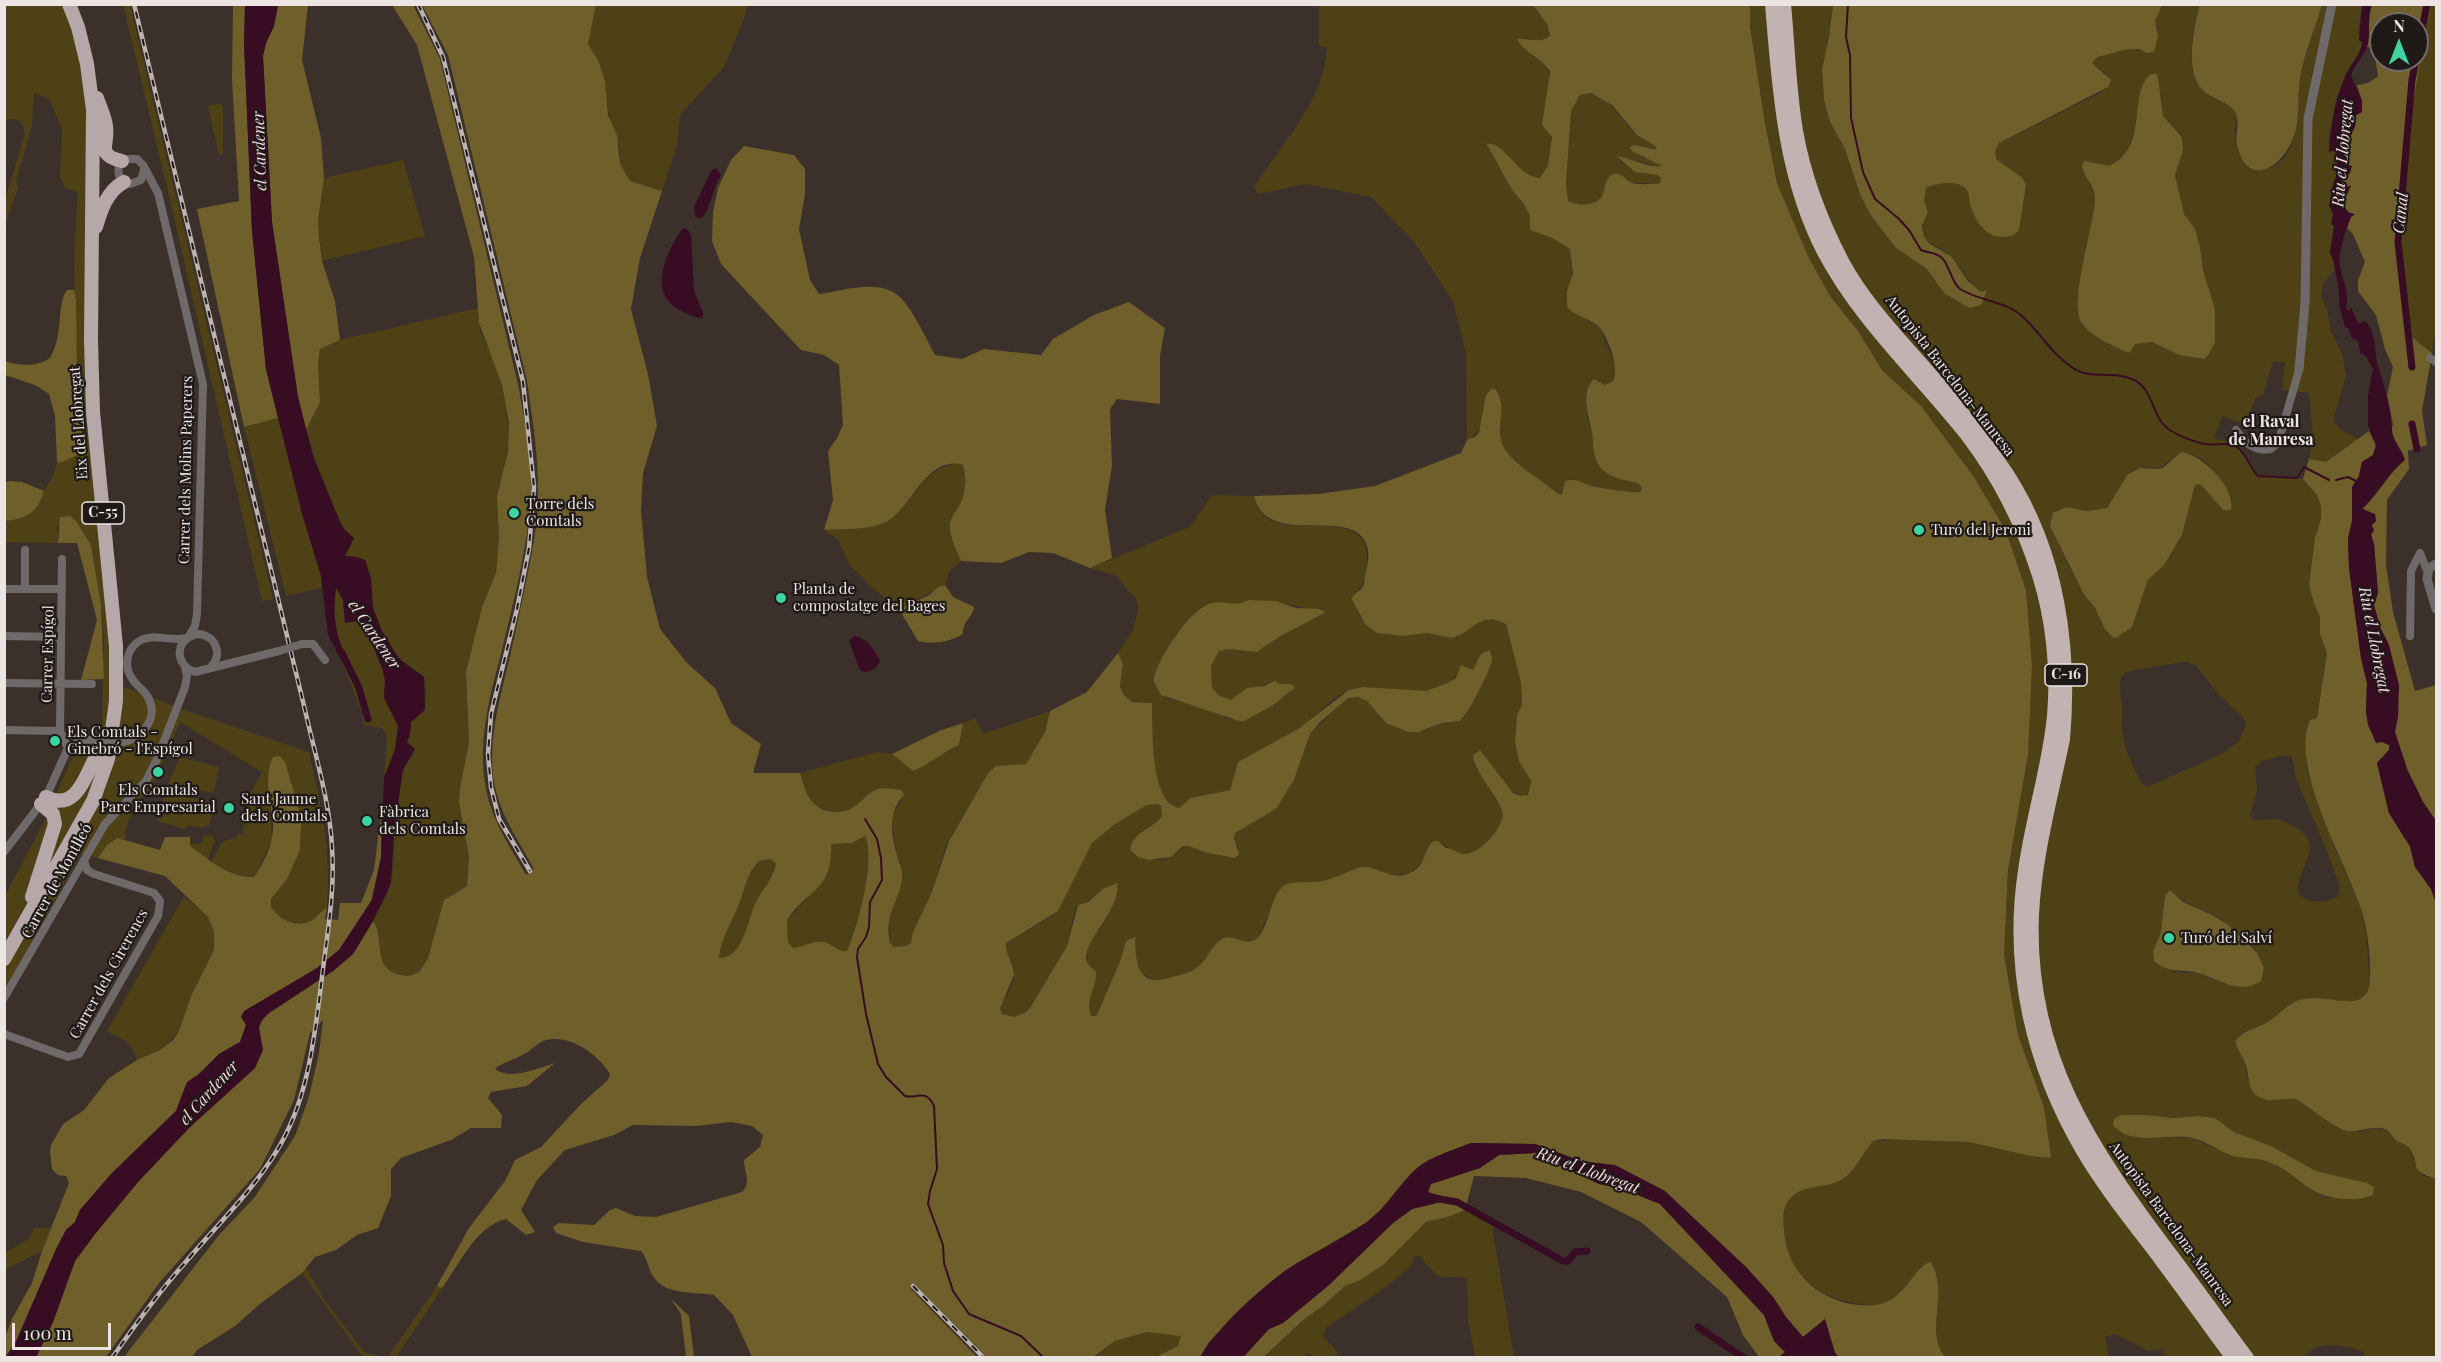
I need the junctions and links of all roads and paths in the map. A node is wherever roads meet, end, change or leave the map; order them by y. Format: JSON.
{"nodes":[{"id":1,"x":64,"y":4,"type":"edge"},
{"id":2,"x":69,"y":4,"type":"edge"},
{"id":3,"x":1772,"y":4,"type":"edge"},
{"id":4,"x":1784,"y":4,"type":"edge"},
{"id":5,"x":2332,"y":4,"type":"edge"},
{"id":6,"x":82,"y":42,"type":"junction"},
{"id":7,"x":122,"y":161,"type":"junction"},
{"id":8,"x":144,"y":170,"type":"junction"},
{"id":9,"x":138,"y":181,"type":"junction"},
{"id":10,"x":124,"y":182,"type":"junction"},
{"id":11,"x":156,"y":189,"type":"junction"},
{"id":12,"x":91,"y":274,"type":"junction"},
{"id":13,"x":2299,"y":370,"type":"joint"},
{"id":14,"x":2236,"y":430,"type":"dead end"},
{"id":15,"x":25,"y":550,"type":"dead end"},
{"id":16,"x":62,"y":559,"type":"dead end"},
{"id":17,"x":2436,"y":564,"type":"edge"},
{"id":18,"x":2428,"y":574,"type":"junction"},
{"id":19,"x":4,"y":589,"type":"edge"},
{"id":20,"x":25,"y":589,"type":"junction"},
{"id":21,"x":62,"y":589,"type":"junction"},
{"id":22,"x":2436,"y":609,"type":"edge"},
{"id":23,"x":197,"y":614,"type":"junction"},
{"id":24,"x":205,"y":635,"type":"junction"},
{"id":25,"x":4,"y":636,"type":"edge"},
{"id":26,"x":2410,"y":636,"type":"dead end"},
{"id":27,"x":61,"y":637,"type":"junction"},
{"id":28,"x":188,"y":637,"type":"junction"},
{"id":29,"x":164,"y":638,"type":"junction"},
{"id":30,"x":218,"y":651,"type":"junction"},
{"id":31,"x":179,"y":655,"type":"junction"},
{"id":32,"x":325,"y":660,"type":"dead end"},
{"id":33,"x":237,"y":663,"type":"junction"},
{"id":34,"x":185,"y":667,"type":"junction"},
{"id":35,"x":210,"y":668,"type":"junction"},
{"id":36,"x":201,"y":672,"type":"junction"},
{"id":37,"x":4,"y":683,"type":"edge"},
{"id":38,"x":61,"y":684,"type":"junction"},
{"id":39,"x":92,"y":684,"type":"dead end"},
{"id":40,"x":185,"y":687,"type":"junction"},
{"id":41,"x":4,"y":730,"type":"edge"},
{"id":42,"x":60,"y":731,"type":"junction"},
{"id":43,"x":106,"y":741,"type":"junction"},
{"id":44,"x":68,"y":748,"type":"junction"},
{"id":45,"x":49,"y":804,"type":"junction"},
{"id":46,"x":4,"y":852,"type":"edge"},
{"id":47,"x":84,"y":860,"type":"junction"},
{"id":48,"x":94,"y":874,"type":"junction"},
{"id":49,"x":73,"y":882,"type":"junction"},
{"id":50,"x":31,"y":901,"type":"junction"},
{"id":51,"x":4,"y":947,"type":"edge"},
{"id":52,"x":4,"y":959,"type":"edge"},
{"id":53,"x":14,"y":983,"type":"junction"},
{"id":54,"x":4,"y":998,"type":"edge"},
{"id":55,"x":4,"y":1004,"type":"edge"},
{"id":56,"x":4,"y":1034,"type":"edge"},
{"id":57,"x":2233,"y":1358,"type":"edge"},
{"id":58,"x":2247,"y":1358,"type":"edge"}],
"edges":[{"from":1,"to":43,"type":"highway","name":"Eix del Llobregat","number":"C-55"},
{"from":2,"to":6,"type":"highway","name":"Eix del Llobregat","number":"C-55"},
{"from":3,"to":57,"type":"highway","name":"Autopista Barcelona-Manresa","number":"C-16"},
{"from":4,"to":58,"type":"highway","name":"Autopista Barcelona-Manresa","number":"C-16"},
{"from":5,"to":13,"type":"street"},
{"from":6,"to":7,"type":"highway"},
{"from":6,"to":12,"type":"highway","name":"Eix del Llobregat","number":"C-55"},
{"from":7,"to":8,"type":"street"},
{"from":7,"to":10,"type":"street"},
{"from":8,"to":9,"type":"street"},
{"from":8,"to":11,"type":"street","name":"Carrer dels Molins Paperers"},
{"from":9,"to":10,"type":"street"},
{"from":9,"to":11,"type":"street"},
{"from":10,"to":12,"type":"highway"},
{"from":11,"to":23,"type":"street","name":"Carrer dels Molins Paperers"},
{"from":12,"to":52,"type":"highway","name":"Eix del Llobregat","number":"C-55"},
{"from":13,"to":14,"type":"street"},
{"from":15,"to":20,"type":"street"},
{"from":16,"to":21,"type":"street","name":"Carrer Espígol"},
{"from":17,"to":18,"type":"street"},
{"from":18,"to":22,"type":"street"},
{"from":18,"to":26,"type":"street"},
{"from":19,"to":20,"type":"street"},
{"from":20,"to":21,"type":"street"},
{"from":21,"to":27,"type":"street","name":"Carrer Espígol"},
{"from":23,"to":24,"type":"street","name":"Carrer dels Molins Paperers"},
{"from":23,"to":28,"type":"street","name":"Carrer dels Molins Paperers"},
{"from":24,"to":28,"type":"street"},
{"from":24,"to":30,"type":"street"},
{"from":25,"to":27,"type":"street"},
{"from":27,"to":38,"type":"street","name":"Carrer Espígol"},
{"from":28,"to":29,"type":"street"},
{"from":28,"to":31,"type":"street"},
{"from":29,"to":31,"type":"street"},
{"from":29,"to":43,"type":"street"},
{"from":30,"to":33,"type":"street"},
{"from":30,"to":35,"type":"street"},
{"from":31,"to":34,"type":"street"},
{"from":32,"to":33,"type":"street","bridge":true},
{"from":33,"to":35,"type":"street"},
{"from":34,"to":36,"type":"street"},
{"from":34,"to":40,"type":"street","name":"Carrer de Montlleó"},
{"from":35,"to":36,"type":"street"},
{"from":36,"to":40,"type":"street","name":"Carrer de Montlleó"},
{"from":37,"to":38,"type":"street"},
{"from":38,"to":39,"type":"street"},
{"from":38,"to":42,"type":"street","name":"Carrer Espígol"},
{"from":40,"to":47,"type":"street","name":"Carrer de Montlleó"},
{"from":41,"to":42,"type":"street"},
{"from":42,"to":44,"type":"street","name":"Carrer Espígol"},
{"from":43,"to":44,"type":"street"},
{"from":43,"to":45,"type":"highway"},
{"from":43,"to":50,"type":"highway","name":"Eix del Llobregat","number":"C-55"},
{"from":44,"to":45,"type":"street"},
{"from":45,"to":46,"type":"street"},
{"from":45,"to":50,"type":"highway"},
{"from":47,"to":48,"type":"street"},
{"from":47,"to":49,"type":"street","name":"Carrer de Montlleó"},
{"from":48,"to":49,"type":"street"},
{"from":48,"to":56,"type":"street","name":"Carrer dels Cirerencs"},
{"from":49,"to":53,"type":"street","name":"Carrer de Montlleó"},
{"from":50,"to":51,"type":"highway","name":"Eix del Llobregat","number":"C-55"},
{"from":53,"to":54,"type":"street","name":"Carrer de Montlleó"},
{"from":53,"to":55,"type":"street"}]}
